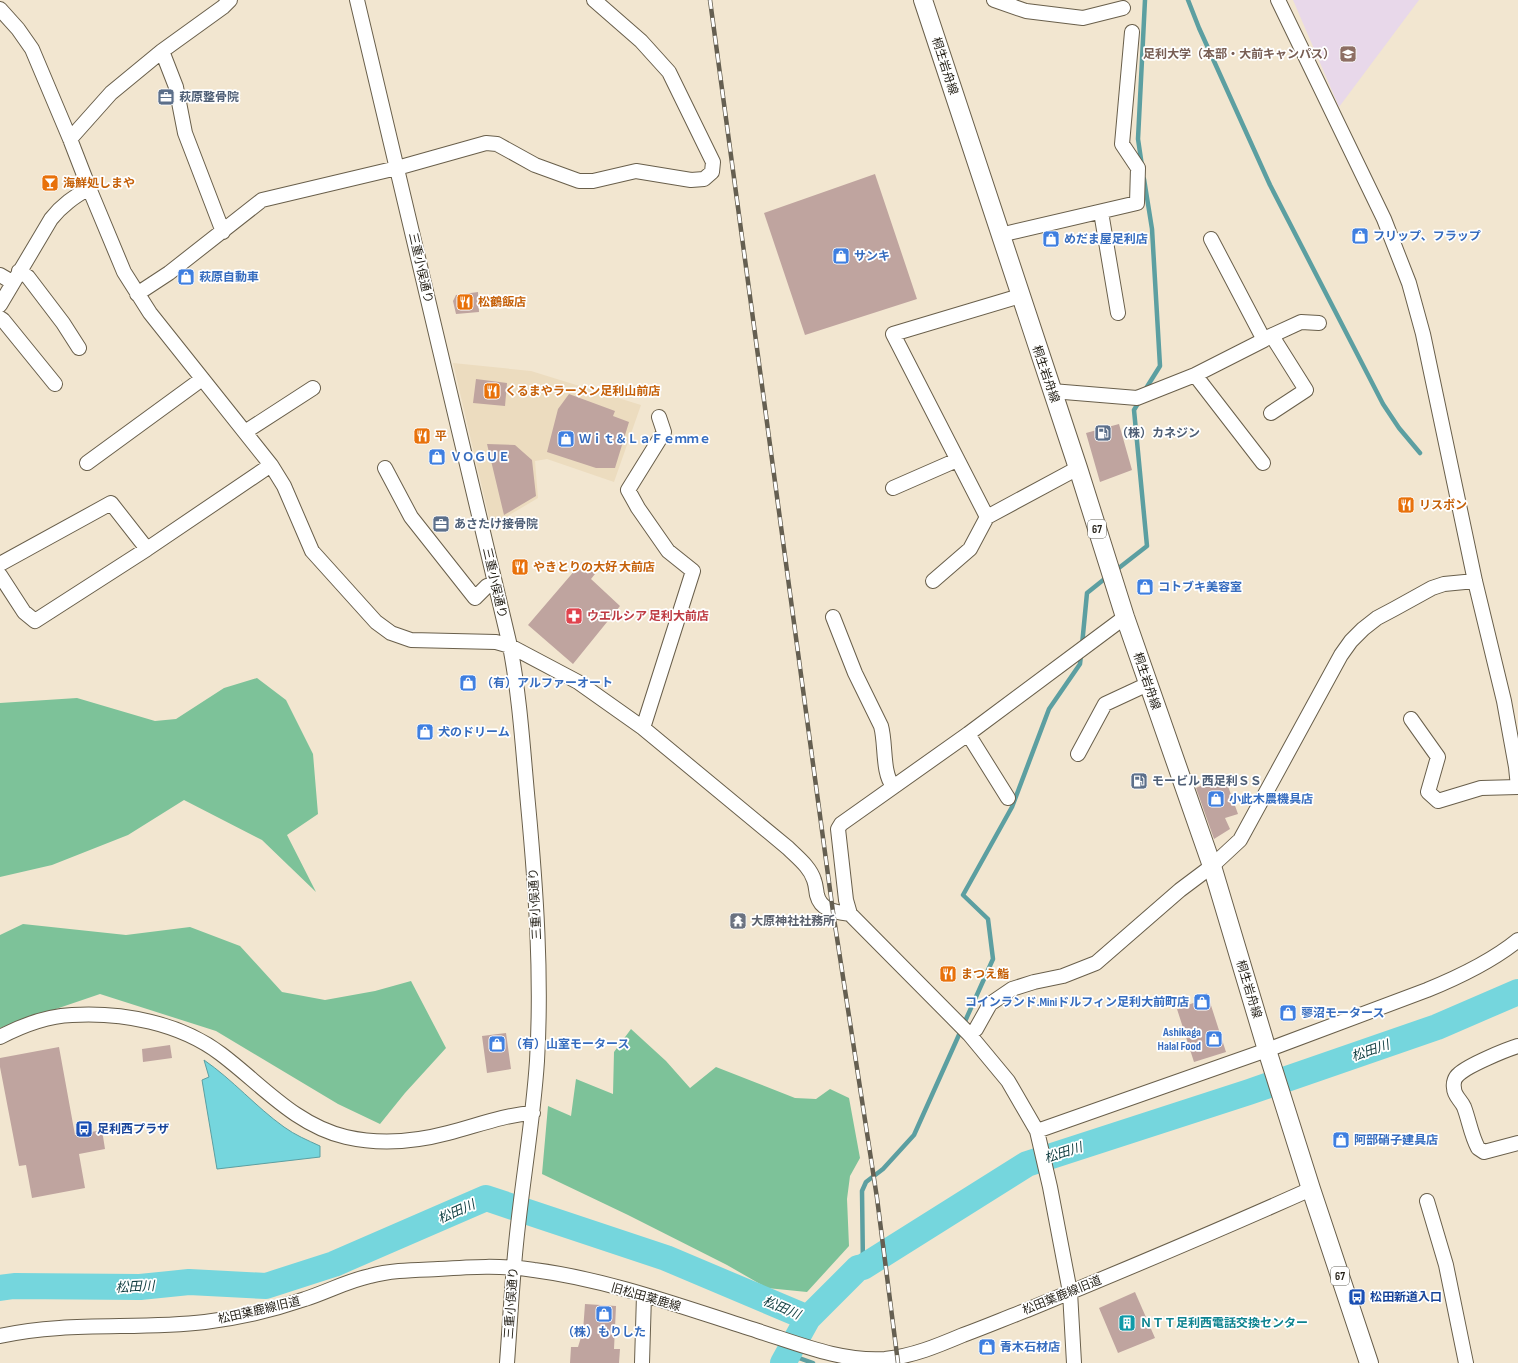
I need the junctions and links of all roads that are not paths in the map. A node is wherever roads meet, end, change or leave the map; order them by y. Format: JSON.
{"nodes":[{"id":1,"x":230,"y":0,"type":"edge"},
{"id":2,"x":358,"y":0,"type":"edge"},
{"id":3,"x":594,"y":0,"type":"edge"},
{"id":4,"x":923,"y":0,"type":"edge"},
{"id":5,"x":994,"y":0,"type":"edge"},
{"id":6,"x":1278,"y":0,"type":"edge"},
{"id":7,"x":1123,"y":8,"type":"dead end"},
{"id":8,"x":0,"y":9,"type":"edge"},
{"id":9,"x":1132,"y":32,"type":"dead end"},
{"id":10,"x":162,"y":51,"type":"junction"},
{"id":11,"x":70,"y":139,"type":"junction"},
{"id":12,"x":397,"y":168,"type":"junction"},
{"id":13,"x":89,"y":188,"type":"junction"},
{"id":14,"x":1101,"y":212,"type":"junction"},
{"id":15,"x":223,"y":232,"type":"junction"},
{"id":16,"x":1000,"y":236,"type":"junction"},
{"id":17,"x":1211,"y":238,"type":"dead end"},
{"id":18,"x":0,"y":275,"type":"edge"},
{"id":19,"x":16,"y":277,"type":"junction"},
{"id":20,"x":137,"y":294,"type":"junction"},
{"id":21,"x":1020,"y":296,"type":"junction"},
{"id":22,"x":0,"y":304,"type":"edge"},
{"id":23,"x":1118,"y":313,"type":"dead end"},
{"id":24,"x":0,"y":318,"type":"edge"},
{"id":25,"x":1318,"y":323,"type":"dead end"},
{"id":26,"x":1268,"y":338,"type":"junction"},
{"id":27,"x":79,"y":348,"type":"dead end"},
{"id":28,"x":1195,"y":375,"type":"junction"},
{"id":29,"x":202,"y":379,"type":"junction"},
{"id":30,"x":54,"y":384,"type":"dead end"},
{"id":31,"x":313,"y":388,"type":"dead end"},
{"id":32,"x":1052,"y":391,"type":"junction"},
{"id":33,"x":1271,"y":413,"type":"dead end"},
{"id":34,"x":659,"y":417,"type":"dead end"},
{"id":35,"x":246,"y":432,"type":"junction"},
{"id":36,"x":956,"y":460,"type":"junction"},
{"id":37,"x":87,"y":463,"type":"dead end"},
{"id":38,"x":1263,"y":463,"type":"dead end"},
{"id":39,"x":271,"y":465,"type":"junction"},
{"id":40,"x":385,"y":468,"type":"dead end"},
{"id":41,"x":1078,"y":468,"type":"junction"},
{"id":42,"x":893,"y":488,"type":"dead end"},
{"id":43,"x":987,"y":517,"type":"junction"},
{"id":44,"x":147,"y":549,"type":"junction"},
{"id":45,"x":0,"y":564,"type":"edge"},
{"id":46,"x":0,"y":575,"type":"edge"},
{"id":47,"x":933,"y":581,"type":"dead end"},
{"id":48,"x":1475,"y":582,"type":"junction"},
{"id":49,"x":494,"y":583,"type":"junction"},
{"id":50,"x":833,"y":617,"type":"dead end"},
{"id":51,"x":1125,"y":617,"type":"junction"},
{"id":52,"x":510,"y":646,"type":"junction"},
{"id":53,"x":1148,"y":684,"type":"junction"},
{"id":54,"x":1411,"y":719,"type":"dead end"},
{"id":55,"x":643,"y":728,"type":"junction"},
{"id":56,"x":968,"y":734,"type":"junction"},
{"id":57,"x":1078,"y":754,"type":"dead end"},
{"id":58,"x":893,"y":786,"type":"junction"},
{"id":59,"x":1518,"y":787,"type":"edge"},
{"id":60,"x":1008,"y":798,"type":"dead end"},
{"id":61,"x":1212,"y":866,"type":"junction"},
{"id":62,"x":850,"y":914,"type":"junction"},
{"id":63,"x":1518,"y":940,"type":"edge"},
{"id":64,"x":970,"y":1034,"type":"junction"},
{"id":65,"x":0,"y":1037,"type":"edge"},
{"id":66,"x":1518,"y":1046,"type":"edge"},
{"id":67,"x":1269,"y":1054,"type":"junction"},
{"id":68,"x":533,"y":1113,"type":"junction"},
{"id":69,"x":1038,"y":1136,"type":"junction"},
{"id":70,"x":1518,"y":1145,"type":"edge"},
{"id":71,"x":1311,"y":1189,"type":"junction"},
{"id":72,"x":1427,"y":1201,"type":"dead end"},
{"id":73,"x":514,"y":1267,"type":"junction"},
{"id":74,"x":1070,"y":1292,"type":"junction"},
{"id":75,"x":644,"y":1294,"type":"junction"},
{"id":76,"x":0,"y":1336,"type":"edge"},
{"id":77,"x":777,"y":1337,"type":"joint"},
{"id":78,"x":507,"y":1363,"type":"edge"},
{"id":79,"x":642,"y":1363,"type":"edge"},
{"id":80,"x":1074,"y":1363,"type":"edge"},
{"id":81,"x":1369,"y":1363,"type":"edge"},
{"id":82,"x":1466,"y":1363,"type":"edge"}],
"edges":[{"from":1,"to":10,"type":"street"},
{"from":2,"to":12,"type":"street","name":"三重小俣通り"},
{"from":3,"to":12,"type":"street"},
{"from":4,"to":16,"type":"main road","name":"桐生岩舟線","number":"67"},
{"from":5,"to":7,"type":"street"},
{"from":6,"to":48,"type":"street"},
{"from":8,"to":11,"type":"street"},
{"from":9,"to":14,"type":"street"},
{"from":10,"to":11,"type":"street"},
{"from":10,"to":15,"type":"street"},
{"from":11,"to":13,"type":"street"},
{"from":12,"to":15,"type":"street"},
{"from":12,"to":49,"type":"street","name":"三重小俣通り"},
{"from":13,"to":19,"type":"street"},
{"from":13,"to":20,"type":"street"},
{"from":14,"to":16,"type":"street"},
{"from":14,"to":23,"type":"street"},
{"from":15,"to":20,"type":"street"},
{"from":16,"to":21,"type":"main road","name":"桐生岩舟線","number":"67"},
{"from":17,"to":26,"type":"street"},
{"from":18,"to":19,"type":"street"},
{"from":19,"to":22,"type":"street"},
{"from":19,"to":27,"type":"street"},
{"from":20,"to":29,"type":"street"},
{"from":21,"to":32,"type":"main road","name":"桐生岩舟線","number":"67"},
{"from":21,"to":36,"type":"street"},
{"from":24,"to":30,"type":"street"},
{"from":25,"to":26,"type":"street"},
{"from":26,"to":28,"type":"street"},
{"from":26,"to":33,"type":"street"},
{"from":28,"to":32,"type":"street"},
{"from":28,"to":38,"type":"street"},
{"from":29,"to":35,"type":"street"},
{"from":29,"to":37,"type":"street"},
{"from":31,"to":35,"type":"street"},
{"from":32,"to":41,"type":"main road","name":"桐生岩舟線","number":"67"},
{"from":34,"to":55,"type":"street"},
{"from":35,"to":39,"type":"street"},
{"from":36,"to":42,"type":"street"},
{"from":36,"to":43,"type":"street"},
{"from":39,"to":44,"type":"street"},
{"from":39,"to":52,"type":"street"},
{"from":40,"to":49,"type":"street"},
{"from":41,"to":43,"type":"street"},
{"from":41,"to":51,"type":"main road","name":"桐生岩舟線","number":"67"},
{"from":43,"to":47,"type":"street"},
{"from":44,"to":45,"type":"street"},
{"from":44,"to":46,"type":"street"},
{"from":48,"to":59,"type":"street"},
{"from":48,"to":61,"type":"street"},
{"from":49,"to":52,"type":"street","name":"三重小俣通り"},
{"from":50,"to":58,"type":"street"},
{"from":51,"to":53,"type":"main road","name":"桐生岩舟線","number":"67"},
{"from":51,"to":56,"type":"street"},
{"from":52,"to":55,"type":"street"},
{"from":52,"to":68,"type":"street","name":"三重小俣通り"},
{"from":53,"to":57,"type":"street"},
{"from":53,"to":61,"type":"main road","name":"桐生岩舟線","number":"67"},
{"from":54,"to":59,"type":"street"},
{"from":55,"to":62,"type":"street"},
{"from":56,"to":58,"type":"street"},
{"from":56,"to":60,"type":"street"},
{"from":58,"to":62,"type":"street"},
{"from":61,"to":64,"type":"street"},
{"from":61,"to":67,"type":"main road","name":"桐生岩舟線","number":"67"},
{"from":62,"to":64,"type":"street"},
{"from":63,"to":67,"type":"street"},
{"from":64,"to":69,"type":"street"},
{"from":65,"to":68,"type":"street"},
{"from":66,"to":70,"type":"street"},
{"from":67,"to":69,"type":"street"},
{"from":67,"to":71,"type":"main road","name":"桐生岩舟線","number":"67"},
{"from":68,"to":73,"type":"street","name":"三重小俣通り"},
{"from":69,"to":74,"type":"street"},
{"from":71,"to":74,"type":"street","name":"松田葉鹿線旧道"},
{"from":71,"to":81,"type":"main road","name":"桐生岩舟線","number":"67"},
{"from":72,"to":82,"type":"street"},
{"from":73,"to":75,"type":"street","name":"旧松田葉鹿線"},
{"from":73,"to":76,"type":"street","name":"松田葉鹿線旧道"},
{"from":73,"to":78,"type":"street","name":"三重小俣通り"},
{"from":74,"to":77,"type":"street","name":"松田葉鹿線旧道"},
{"from":74,"to":80,"type":"street"},
{"from":75,"to":77,"type":"street","name":"旧松田葉鹿線"},
{"from":75,"to":79,"type":"street"}]}
